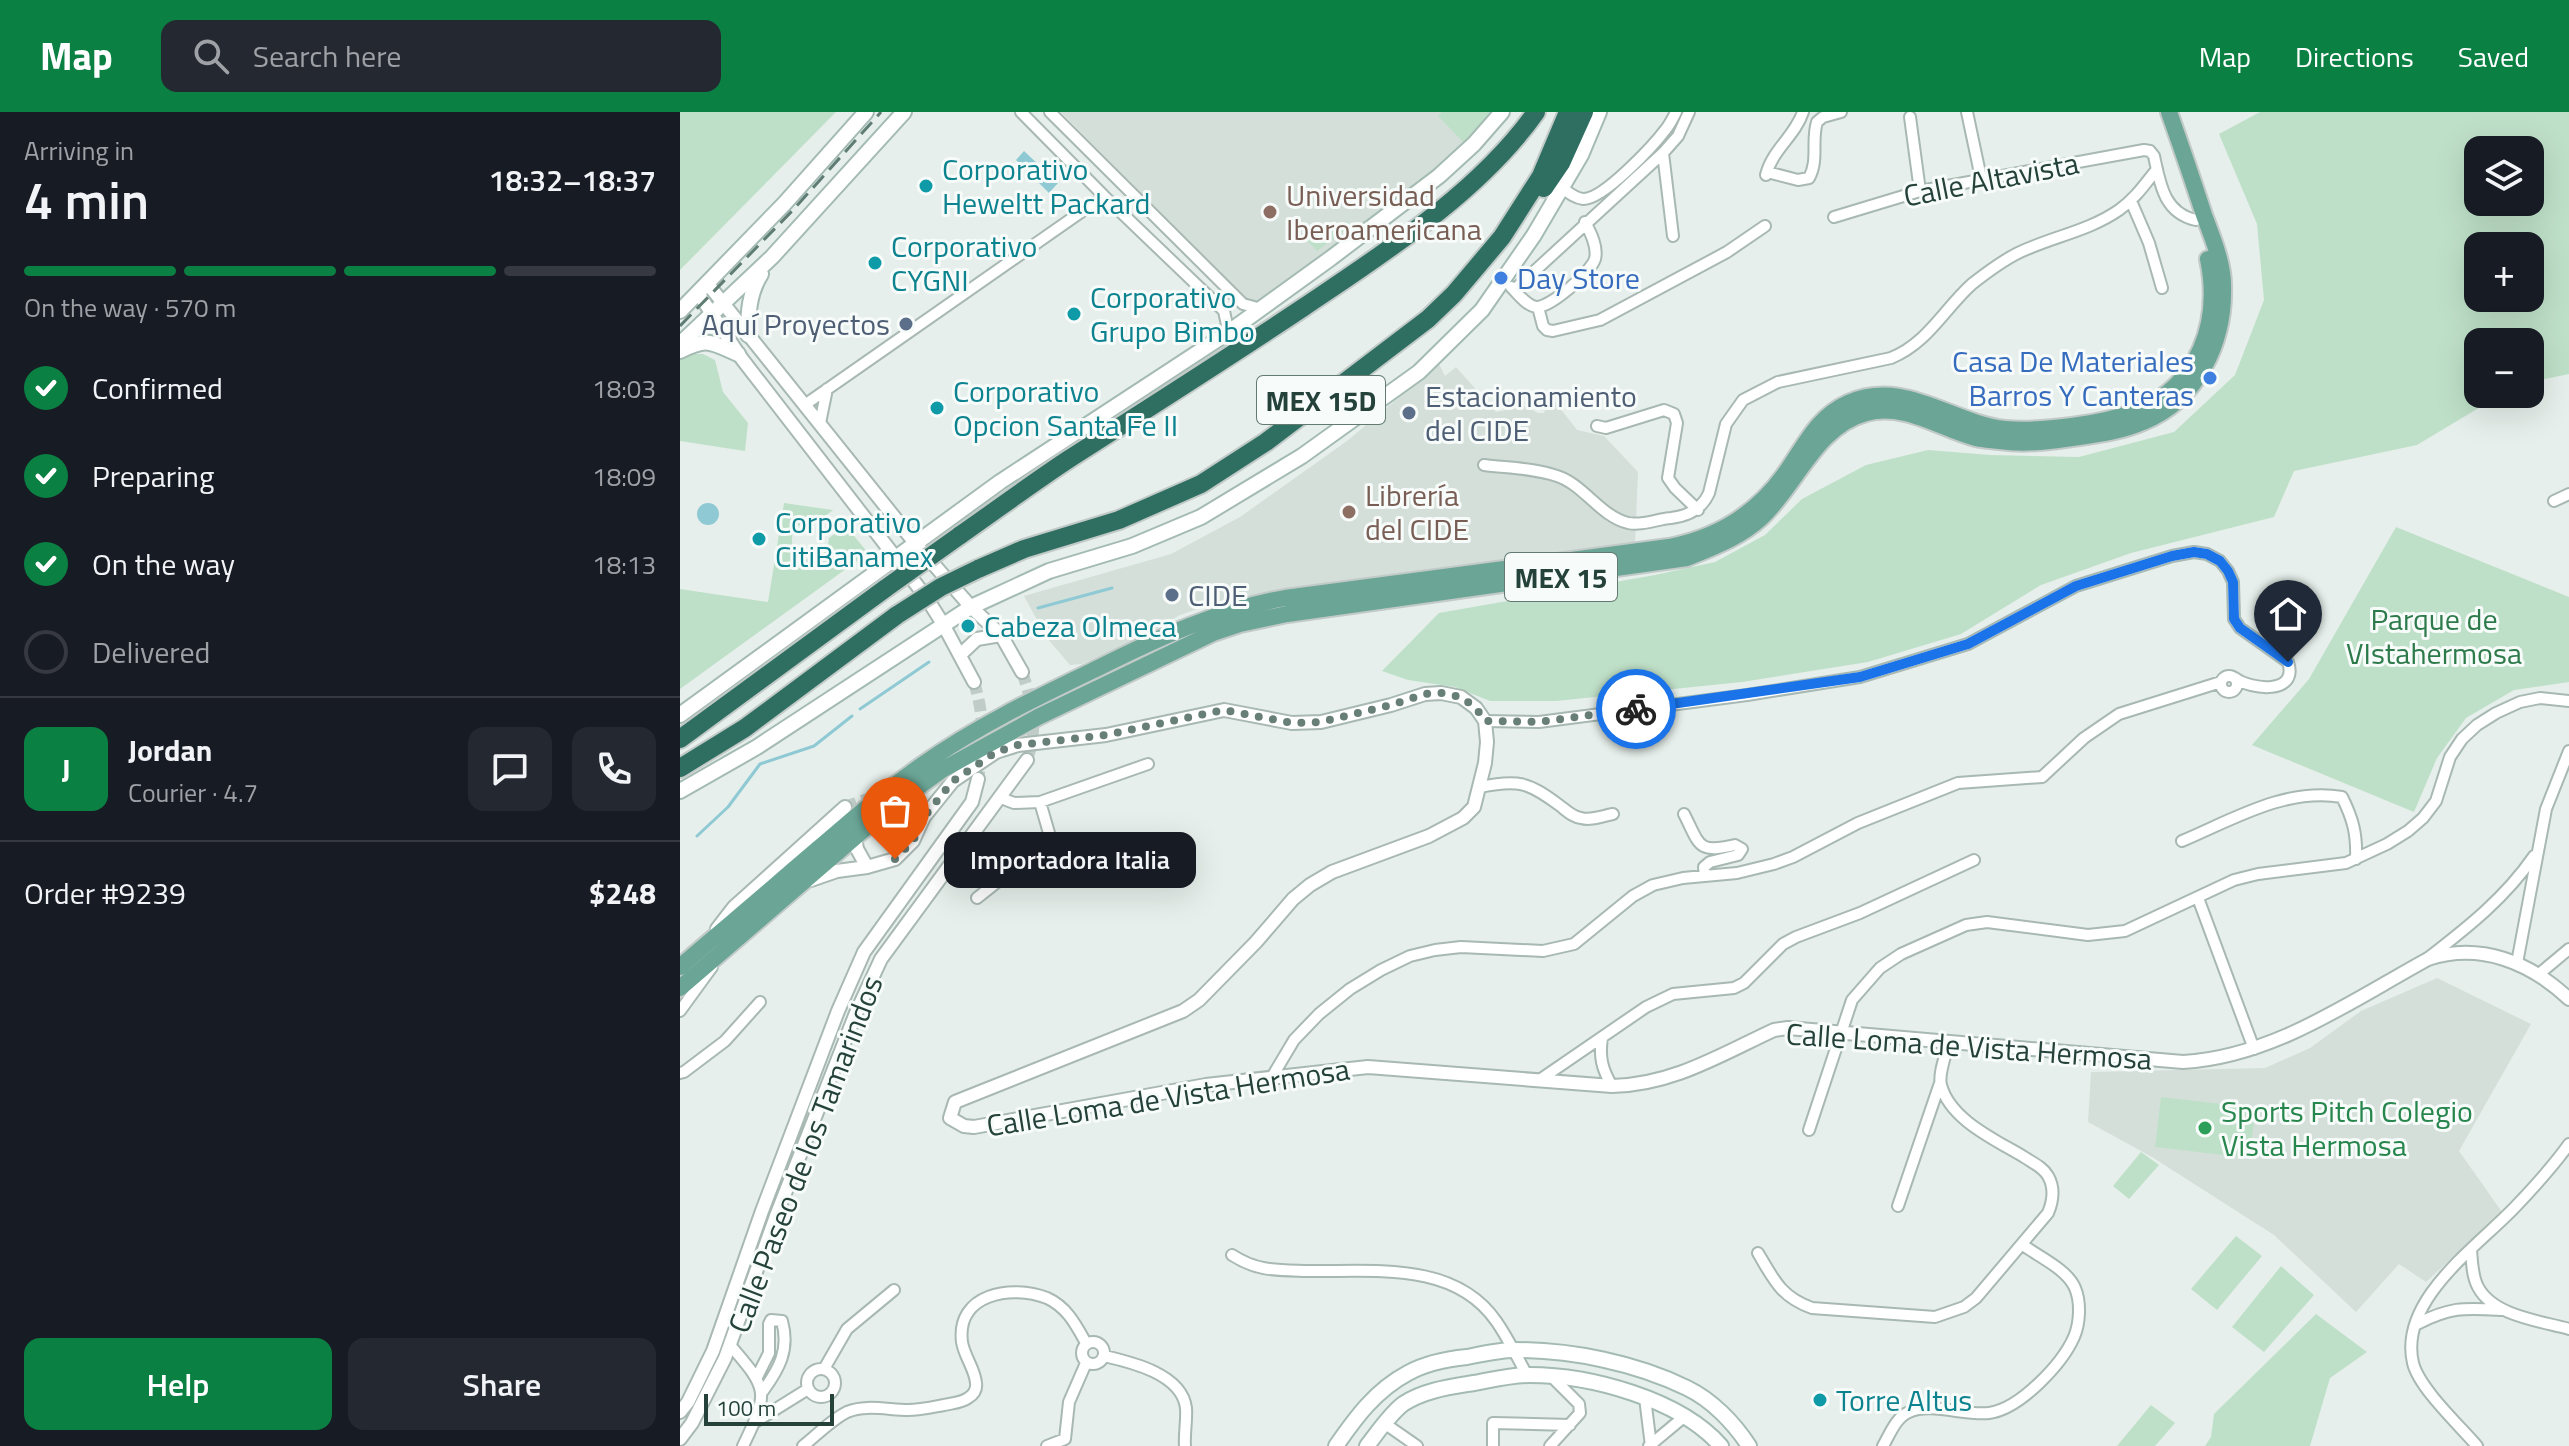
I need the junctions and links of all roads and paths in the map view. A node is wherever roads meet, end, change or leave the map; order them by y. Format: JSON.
{"nodes":[{"id":1,"x":866,"y":112,"type":"edge"},
{"id":2,"x":904,"y":112,"type":"edge"},
{"id":3,"x":1021,"y":112,"type":"edge"},
{"id":4,"x":1050,"y":112,"type":"edge"},
{"id":5,"x":1502,"y":112,"type":"edge"},
{"id":6,"x":1536,"y":112,"type":"edge"},
{"id":7,"x":1568,"y":112,"type":"edge"},
{"id":8,"x":1581,"y":112,"type":"edge"},
{"id":9,"x":1599,"y":112,"type":"edge"},
{"id":10,"x":1676,"y":112,"type":"edge"},
{"id":11,"x":1689,"y":112,"type":"edge"},
{"id":12,"x":1803,"y":112,"type":"edge"},
{"id":13,"x":1841,"y":112,"type":"edge"},
{"id":14,"x":1967,"y":112,"type":"edge"},
{"id":15,"x":2158,"y":112,"type":"edge"},
{"id":16,"x":2169,"y":112,"type":"edge"},
{"id":17,"x":1910,"y":117,"type":"dead end"},
{"id":18,"x":1663,"y":153,"type":"junction"},
{"id":19,"x":2157,"y":169,"type":"junction"},
{"id":20,"x":1981,"y":178,"type":"junction"},
{"id":21,"x":1555,"y":183,"type":"junction"},
{"id":22,"x":1920,"y":191,"type":"junction"},
{"id":23,"x":1104,"y":196,"type":"junction"},
{"id":24,"x":2131,"y":201,"type":"junction"},
{"id":25,"x":1834,"y":217,"type":"dead end"},
{"id":26,"x":2196,"y":220,"type":"junction"},
{"id":27,"x":1585,"y":222,"type":"junction"},
{"id":28,"x":1765,"y":226,"type":"dead end"},
{"id":29,"x":1673,"y":236,"type":"dead end"},
{"id":30,"x":1502,"y":237,"type":"junction"},
{"id":31,"x":772,"y":257,"type":"junction"},
{"id":32,"x":1216,"y":277,"type":"junction"},
{"id":33,"x":1508,"y":285,"type":"junction"},
{"id":34,"x":1200,"y":287,"type":"junction"},
{"id":35,"x":703,"y":288,"type":"junction"},
{"id":36,"x":2162,"y":288,"type":"dead end"},
{"id":37,"x":1538,"y":307,"type":"junction"},
{"id":38,"x":718,"y":309,"type":"junction"},
{"id":39,"x":1261,"y":309,"type":"junction"},
{"id":40,"x":680,"y":311,"type":"edge"},
{"id":41,"x":1226,"y":334,"type":"junction"},
{"id":42,"x":748,"y":335,"type":"junction"},
{"id":43,"x":680,"y":344,"type":"edge"},
{"id":44,"x":680,"y":351,"type":"edge"},
{"id":45,"x":738,"y":354,"type":"junction"},
{"id":46,"x":767,"y":358,"type":"junction"},
{"id":47,"x":752,"y":372,"type":"junction"},
{"id":48,"x":827,"y":389,"type":"junction"},
{"id":49,"x":806,"y":404,"type":"junction"},
{"id":50,"x":820,"y":423,"type":"junction"},
{"id":51,"x":1597,"y":426,"type":"dead end"},
{"id":52,"x":1484,"y":465,"type":"dead end"},
{"id":53,"x":2569,"y":494,"type":"edge"},
{"id":54,"x":2554,"y":501,"type":"dead end"},
{"id":55,"x":1698,"y":510,"type":"junction"},
{"id":56,"x":915,"y":543,"type":"junction"},
{"id":57,"x":896,"y":558,"type":"junction"},
{"id":58,"x":971,"y":607,"type":"junction"},
{"id":59,"x":943,"y":624,"type":"junction"},
{"id":60,"x":1001,"y":635,"type":"junction"},
{"id":61,"x":960,"y":655,"type":"junction"},
{"id":62,"x":1022,"y":672,"type":"tunnel mouth"},
{"id":63,"x":974,"y":682,"type":"tunnel mouth"},
{"id":64,"x":2569,"y":701,"type":"edge"},
{"id":65,"x":680,"y":715,"type":"edge"},
{"id":66,"x":1485,"y":721,"type":"junction"},
{"id":67,"x":680,"y":739,"type":"edge"},
{"id":68,"x":2569,"y":751,"type":"edge"},
{"id":69,"x":1027,"y":760,"type":"tunnel mouth"},
{"id":70,"x":1148,"y":764,"type":"dead end"},
{"id":71,"x":680,"y":768,"type":"edge"},
{"id":72,"x":978,"y":779,"type":"tunnel mouth"},
{"id":73,"x":1480,"y":787,"type":"junction"},
{"id":74,"x":680,"y":791,"type":"edge"},
{"id":75,"x":1001,"y":798,"type":"junction"},
{"id":76,"x":912,"y":801,"type":"dead end"},
{"id":77,"x":1040,"y":802,"type":"junction"},
{"id":78,"x":845,"y":807,"type":"tunnel mouth"},
{"id":79,"x":1613,"y":814,"type":"dead end"},
{"id":80,"x":1684,"y":814,"type":"dead end"},
{"id":81,"x":924,"y":817,"type":"junction"},
{"id":82,"x":855,"y":837,"type":"junction"},
{"id":83,"x":2182,"y":841,"type":"dead end"},
{"id":84,"x":2538,"y":852,"type":"junction"},
{"id":85,"x":2356,"y":859,"type":"junction"},
{"id":86,"x":1974,"y":860,"type":"dead end"},
{"id":87,"x":867,"y":867,"type":"junction"},
{"id":88,"x":1705,"y":876,"type":"junction"},
{"id":89,"x":805,"y":882,"type":"junction"},
{"id":90,"x":977,"y":898,"type":"dead end"},
{"id":91,"x":2198,"y":898,"type":"junction"},
{"id":92,"x":716,"y":946,"type":"junction"},
{"id":93,"x":2569,"y":949,"type":"edge"},
{"id":94,"x":2428,"y":959,"type":"junction"},
{"id":95,"x":2517,"y":963,"type":"junction"},
{"id":96,"x":680,"y":967,"type":"edge"},
{"id":97,"x":2539,"y":974,"type":"junction"},
{"id":98,"x":854,"y":976,"type":"junction"},
{"id":99,"x":870,"y":983,"type":"junction"},
{"id":100,"x":680,"y":988,"type":"edge"},
{"id":101,"x":2569,"y":999,"type":"edge"},
{"id":102,"x":760,"y":1002,"type":"dead end"},
{"id":103,"x":680,"y":1011,"type":"edge"},
{"id":104,"x":1841,"y":1032,"type":"junction"},
{"id":105,"x":1602,"y":1038,"type":"junction"},
{"id":106,"x":1949,"y":1043,"type":"junction"},
{"id":107,"x":2254,"y":1049,"type":"junction"},
{"id":108,"x":680,"y":1073,"type":"edge"},
{"id":109,"x":1272,"y":1077,"type":"junction"},
{"id":110,"x":1538,"y":1081,"type":"junction"},
{"id":111,"x":1940,"y":1083,"type":"junction"},
{"id":112,"x":1612,"y":1086,"type":"junction"},
{"id":113,"x":1809,"y":1130,"type":"dead end"},
{"id":114,"x":2569,"y":1144,"type":"edge"},
{"id":115,"x":1898,"y":1206,"type":"dead end"},
{"id":116,"x":762,"y":1211,"type":"junction"},
{"id":117,"x":776,"y":1216,"type":"junction"},
{"id":118,"x":2023,"y":1245,"type":"junction"},
{"id":119,"x":2471,"y":1249,"type":"junction"},
{"id":120,"x":1758,"y":1253,"type":"dead end"},
{"id":121,"x":1232,"y":1255,"type":"dead end"},
{"id":122,"x":894,"y":1290,"type":"dead end"},
{"id":123,"x":2506,"y":1310,"type":"junction"},
{"id":124,"x":2417,"y":1324,"type":"junction"},
{"id":125,"x":2569,"y":1329,"type":"edge"},
{"id":126,"x":1086,"y":1343,"type":"junction"},
{"id":127,"x":730,"y":1345,"type":"junction"},
{"id":128,"x":1513,"y":1350,"type":"junction"},
{"id":129,"x":1104,"y":1356,"type":"junction"},
{"id":130,"x":1086,"y":1363,"type":"junction"},
{"id":131,"x":824,"y":1369,"type":"junction"},
{"id":132,"x":1527,"y":1375,"type":"junction"},
{"id":133,"x":757,"y":1377,"type":"junction"},
{"id":134,"x":1552,"y":1377,"type":"junction"},
{"id":135,"x":808,"y":1389,"type":"junction"},
{"id":136,"x":763,"y":1391,"type":"junction"},
{"id":137,"x":1645,"y":1398,"type":"junction"},
{"id":138,"x":680,"y":1412,"type":"edge"},
{"id":139,"x":1685,"y":1416,"type":"junction"},
{"id":140,"x":755,"y":1422,"type":"junction"},
{"id":141,"x":1384,"y":1423,"type":"junction"},
{"id":142,"x":1570,"y":1425,"type":"junction"},
{"id":143,"x":680,"y":1439,"type":"edge"},
{"id":144,"x":743,"y":1446,"type":"edge"},
{"id":145,"x":803,"y":1446,"type":"edge"},
{"id":146,"x":1047,"y":1446,"type":"edge"},
{"id":147,"x":1185,"y":1446,"type":"edge"},
{"id":148,"x":1336,"y":1446,"type":"edge"},
{"id":149,"x":1367,"y":1446,"type":"edge"},
{"id":150,"x":1417,"y":1446,"type":"edge"},
{"id":151,"x":1493,"y":1446,"type":"edge"},
{"id":152,"x":1550,"y":1446,"type":"edge"},
{"id":153,"x":1650,"y":1446,"type":"edge"},
{"id":154,"x":1721,"y":1446,"type":"edge"},
{"id":155,"x":1749,"y":1446,"type":"edge"},
{"id":156,"x":1883,"y":1446,"type":"edge"},
{"id":157,"x":2477,"y":1446,"type":"edge"}],
"edges":[{"from":1,"to":35,"type":"main road"},
{"from":2,"to":31,"type":"main road"},
{"from":3,"to":23,"type":"street"},
{"from":4,"to":32,"type":"street"},
{"from":5,"to":39,"type":"main road"},
{"from":6,"to":67,"type":"highway","number":"MEX 15D","bridge":true},
{"from":7,"to":30,"type":"highway","number":"MEX 15D"},
{"from":8,"to":21,"type":"highway"},
{"from":9,"to":21,"type":"main road"},
{"from":10,"to":21,"type":"street"},
{"from":11,"to":18,"type":"street"},
{"from":12,"to":13,"type":"street"},
{"from":14,"to":20,"type":"street"},
{"from":15,"to":26,"type":"main road","number":"MEX 15"},
{"from":16,"to":82,"type":"main road","number":"MEX 15"},
{"from":17,"to":22,"type":"street"},
{"from":18,"to":27,"type":"street"},
{"from":18,"to":29,"type":"street"},
{"from":19,"to":20,"type":"street","name":"Calle Altavista"},
{"from":19,"to":24,"type":"street"},
{"from":19,"to":26,"type":"street"},
{"from":20,"to":22,"type":"street","name":"Calle Altavista"},
{"from":21,"to":30,"type":"highway"},
{"from":21,"to":33,"type":"main road"},
{"from":22,"to":25,"type":"street","name":"Calle Altavista"},
{"from":23,"to":34,"type":"street"},
{"from":23,"to":48,"type":"street"},
{"from":24,"to":36,"type":"street"},
{"from":24,"to":55,"type":"street"},
{"from":26,"to":92,"type":"main road","number":"MEX 15"},
{"from":27,"to":33,"type":"street"},
{"from":27,"to":37,"type":"street"},
{"from":28,"to":37,"type":"street"},
{"from":30,"to":71,"type":"highway","number":"MEX 15D","bridge":true},
{"from":31,"to":38,"type":"main road"},
{"from":31,"to":42,"type":"main road"},
{"from":32,"to":34,"type":"street"},
{"from":32,"to":39,"type":"street"},
{"from":33,"to":37,"type":"street"},
{"from":33,"to":58,"type":"main road"},
{"from":34,"to":41,"type":"street"},
{"from":35,"to":38,"type":"street"},
{"from":35,"to":40,"type":"main road"},
{"from":38,"to":42,"type":"street"},
{"from":38,"to":43,"type":"main road"},
{"from":38,"to":45,"type":"street"},
{"from":39,"to":41,"type":"main road"},
{"from":41,"to":56,"type":"main road"},
{"from":42,"to":46,"type":"street"},
{"from":44,"to":45,"type":"main road"},
{"from":45,"to":47,"type":"street"},
{"from":46,"to":47,"type":"street"},
{"from":46,"to":49,"type":"street"},
{"from":47,"to":57,"type":"street"},
{"from":48,"to":49,"type":"street"},
{"from":48,"to":50,"type":"street"},
{"from":49,"to":50,"type":"street"},
{"from":50,"to":56,"type":"street"},
{"from":51,"to":55,"type":"street"},
{"from":52,"to":55,"type":"street"},
{"from":53,"to":54,"type":"street"},
{"from":56,"to":57,"type":"main road"},
{"from":56,"to":58,"type":"street"},
{"from":57,"to":59,"type":"street"},
{"from":57,"to":65,"type":"main road"},
{"from":58,"to":59,"type":"main road"},
{"from":58,"to":60,"type":"street"},
{"from":59,"to":61,"type":"street"},
{"from":59,"to":74,"type":"main road"},
{"from":60,"to":61,"type":"street"},
{"from":60,"to":62,"type":"street"},
{"from":61,"to":63,"type":"street"},
{"from":64,"to":85,"type":"street"},
{"from":66,"to":73,"type":"street","name":"Calle Loma de Vista Hermosa"},
{"from":66,"to":81,"type":"street"},
{"from":66,"to":88,"type":"street"},
{"from":68,"to":84,"type":"street"},
{"from":69,"to":75,"type":"street","name":"Calle Paseo de los Tamarindos"},
{"from":70,"to":77,"type":"street"},
{"from":72,"to":98,"type":"street","name":"Calle Paseo de los Tamarindos"},
{"from":73,"to":79,"type":"street"},
{"from":73,"to":109,"type":"street","name":"Calle Loma de Vista Hermosa"},
{"from":75,"to":77,"type":"street"},
{"from":75,"to":99,"type":"street","name":"Calle Paseo de los Tamarindos"},
{"from":76,"to":81,"type":"street"},
{"from":77,"to":90,"type":"street"},
{"from":78,"to":92,"type":"street"},
{"from":80,"to":88,"type":"street"},
{"from":81,"to":87,"type":"street"},
{"from":82,"to":87,"type":"street"},
{"from":82,"to":89,"type":"main road","number":"MEX 15"},
{"from":83,"to":85,"type":"street"},
{"from":84,"to":94,"type":"street"},
{"from":84,"to":95,"type":"street"},
{"from":85,"to":91,"type":"street"},
{"from":86,"to":105,"type":"street"},
{"from":87,"to":89,"type":"street"},
{"from":88,"to":109,"type":"street"},
{"from":89,"to":92,"type":"main road","number":"MEX 15"},
{"from":91,"to":104,"type":"street"},
{"from":91,"to":107,"type":"street"},
{"from":92,"to":96,"type":"main road","number":"MEX 15"},
{"from":92,"to":100,"type":"main road","number":"MEX 15"},
{"from":92,"to":103,"type":"street"},
{"from":93,"to":97,"type":"street"},
{"from":94,"to":95,"type":"street","name":"Calle Loma de Vista Hermosa"},
{"from":94,"to":107,"type":"street","name":"Calle Loma de Vista Hermosa"},
{"from":95,"to":97,"type":"street","name":"Calle Loma de Vista Hermosa"},
{"from":97,"to":101,"type":"street","name":"Calle Loma de Vista Hermosa"},
{"from":98,"to":99,"type":"street"},
{"from":98,"to":116,"type":"street","name":"Calle Paseo de los Tamarindos"},
{"from":99,"to":117,"type":"street","name":"Calle Paseo de los Tamarindos"},
{"from":102,"to":108,"type":"street"},
{"from":104,"to":106,"type":"street","name":"Calle Loma de Vista Hermosa"},
{"from":104,"to":112,"type":"street","name":"Calle Loma de Vista Hermosa"},
{"from":104,"to":113,"type":"street"},
{"from":105,"to":110,"type":"street"},
{"from":105,"to":112,"type":"street"},
{"from":106,"to":107,"type":"street","name":"Calle Loma de Vista Hermosa"},
{"from":106,"to":111,"type":"street"},
{"from":109,"to":110,"type":"street","name":"Calle Loma de Vista Hermosa"},
{"from":110,"to":112,"type":"street","name":"Calle Loma de Vista Hermosa"},
{"from":111,"to":115,"type":"street"},
{"from":111,"to":118,"type":"street"},
{"from":114,"to":119,"type":"street"},
{"from":116,"to":117,"type":"street"},
{"from":116,"to":138,"type":"street","name":"Calle Paseo de los Tamarindos"},
{"from":117,"to":127,"type":"street","name":"Calle Paseo de los Tamarindos"},
{"from":118,"to":120,"type":"street"},
{"from":118,"to":156,"type":"street"},
{"from":119,"to":123,"type":"street"},
{"from":119,"to":124,"type":"street"},
{"from":121,"to":128,"type":"street"},
{"from":122,"to":131,"type":"street"},
{"from":123,"to":124,"type":"street"},
{"from":123,"to":125,"type":"street"},
{"from":124,"to":157,"type":"street"},
{"from":126,"to":129,"type":"street"},
{"from":126,"to":130,"type":"street"},
{"from":126,"to":145,"type":"street"},
{"from":127,"to":133,"type":"street"},
{"from":127,"to":143,"type":"street","name":"Calle Paseo de los Tamarindos"},
{"from":128,"to":132,"type":"street"},
{"from":128,"to":148,"type":"main road"},
{"from":128,"to":155,"type":"main road"},
{"from":129,"to":130,"type":"street"},
{"from":129,"to":147,"type":"street"},
{"from":130,"to":146,"type":"street"},
{"from":131,"to":135,"type":"street"},
{"from":131,"to":135,"type":"street"},
{"from":132,"to":134,"type":"main road"},
{"from":132,"to":141,"type":"main road"},
{"from":133,"to":136,"type":"street"},
{"from":133,"to":136,"type":"street"},
{"from":134,"to":137,"type":"main road"},
{"from":134,"to":142,"type":"street"},
{"from":135,"to":140,"type":"street"},
{"from":136,"to":140,"type":"street"},
{"from":137,"to":139,"type":"main road"},
{"from":137,"to":153,"type":"street"},
{"from":139,"to":153,"type":"street"},
{"from":139,"to":154,"type":"main road"},
{"from":140,"to":144,"type":"street"},
{"from":141,"to":149,"type":"main road"},
{"from":141,"to":150,"type":"street"},
{"from":142,"to":151,"type":"street"},
{"from":142,"to":152,"type":"street"}]}
